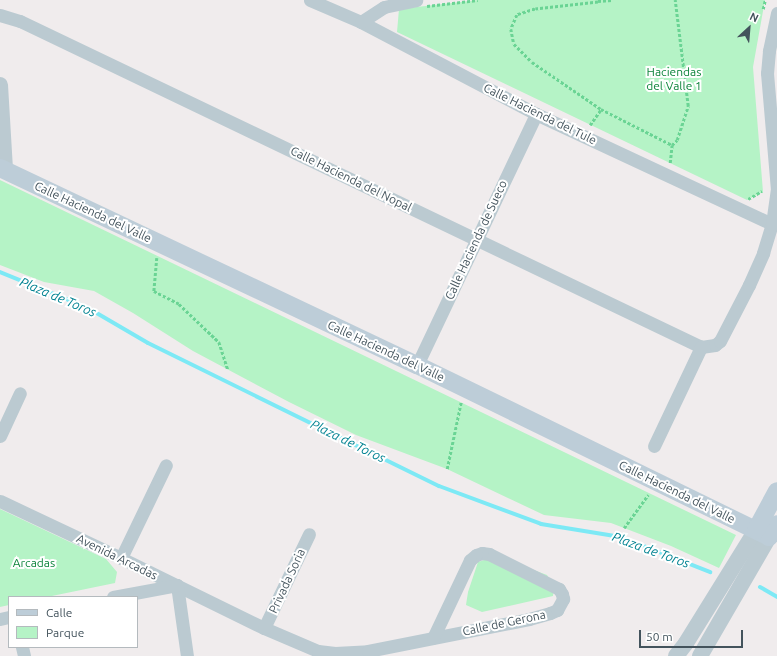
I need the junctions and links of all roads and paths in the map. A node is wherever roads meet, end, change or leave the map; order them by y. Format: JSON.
{"nodes":[{"id":1,"x":310,"y":0,"type":"edge"},
{"id":2,"x":478,"y":0,"type":"edge"},
{"id":3,"x":612,"y":0,"type":"edge"},
{"id":4,"x":674,"y":0,"type":"edge"},
{"id":5,"x":598,"y":1,"type":"edge"},
{"id":6,"x":420,"y":3,"type":"edge"},
{"id":7,"x":777,"y":13,"type":"edge"},
{"id":8,"x":0,"y":15,"type":"edge"},
{"id":9,"x":361,"y":22,"type":"junction"},
{"id":10,"x":0,"y":85,"type":"edge"},
{"id":11,"x":536,"y":114,"type":"junction"},
{"id":12,"x":672,"y":145,"type":"junction"},
{"id":13,"x":677,"y":166,"type":"dead end"},
{"id":14,"x":2,"y":169,"type":"edge"},
{"id":15,"x":777,"y":189,"type":"edge"},
{"id":16,"x":762,"y":192,"type":"dead end"},
{"id":17,"x":747,"y":200,"type":"dead end"},
{"id":18,"x":772,"y":224,"type":"junction"},
{"id":19,"x":476,"y":239,"type":"junction"},
{"id":20,"x":158,"y":256,"type":"dead end"},
{"id":21,"x":701,"y":347,"type":"junction"},
{"id":22,"x":417,"y":365,"type":"junction"},
{"id":23,"x":228,"y":370,"type":"dead end"},
{"id":24,"x":20,"y":393,"type":"dead end"},
{"id":25,"x":461,"y":402,"type":"dead end"},
{"id":26,"x":0,"y":436,"type":"edge"},
{"id":27,"x":654,"y":446,"type":"dead end"},
{"id":28,"x":166,"y":465,"type":"dead end"},
{"id":29,"x":448,"y":469,"type":"dead end"},
{"id":30,"x":777,"y":491,"type":"edge"},
{"id":31,"x":650,"y":493,"type":"dead end"},
{"id":32,"x":0,"y":501,"type":"edge"},
{"id":33,"x":624,"y":528,"type":"dead end"},
{"id":34,"x":767,"y":530,"type":"edge"},
{"id":35,"x":309,"y":534,"type":"dead end"},
{"id":36,"x":121,"y":558,"type":"junction"},
{"id":37,"x":177,"y":585,"type":"junction"},
{"id":38,"x":118,"y":596,"type":"edge"},
{"id":39,"x":264,"y":628,"type":"junction"},
{"id":40,"x":433,"y":638,"type":"junction"},
{"id":41,"x":187,"y":656,"type":"edge"},
{"id":42,"x":676,"y":656,"type":"edge"},
{"id":43,"x":700,"y":656,"type":"edge"}],
"edges":[{"from":1,"to":9,"type":"street","name":"Calle Hacienda del Tule"},
{"from":2,"to":6,"type":"path"},
{"from":3,"to":5,"type":"path"},
{"from":4,"to":12,"type":"path"},
{"from":5,"to":12,"type":"path"},
{"from":6,"to":9,"type":"street"},
{"from":7,"to":15,"type":"street"},
{"from":8,"to":19,"type":"street","name":"Calle Hacienda del Nopal"},
{"from":9,"to":11,"type":"street","name":"Calle Hacienda del Tule"},
{"from":10,"to":14,"type":"street"},
{"from":11,"to":18,"type":"street","name":"Calle Hacienda del Tule"},
{"from":11,"to":19,"type":"street","name":"Calle Hacienda de Sueco"},
{"from":12,"to":13,"type":"path"},
{"from":14,"to":22,"type":"main road","name":"Calle Hacienda del Valle"},
{"from":15,"to":18,"type":"street"},
{"from":16,"to":17,"type":"path"},
{"from":18,"to":21,"type":"street"},
{"from":19,"to":21,"type":"street","name":"Calle Hacienda del Nopal"},
{"from":19,"to":22,"type":"street","name":"Calle Hacienda de Sueco"},
{"from":20,"to":23,"type":"path"},
{"from":21,"to":27,"type":"street"},
{"from":22,"to":34,"type":"main road","name":"Calle Hacienda del Valle"},
{"from":24,"to":26,"type":"street"},
{"from":25,"to":29,"type":"path"},
{"from":28,"to":36,"type":"street"},
{"from":30,"to":34,"type":"main road"},
{"from":31,"to":33,"type":"path"},
{"from":32,"to":36,"type":"street","name":"Avenida Arcadas"},
{"from":34,"to":42,"type":"street"},
{"from":34,"to":43,"type":"street"},
{"from":35,"to":39,"type":"street","name":"Privada Soria"},
{"from":36,"to":37,"type":"street","name":"Avenida Arcadas"},
{"from":37,"to":38,"type":"street","name":"Avenida Arcadas"},
{"from":37,"to":39,"type":"street","name":"Calle de Gerona"},
{"from":37,"to":41,"type":"street"},
{"from":39,"to":40,"type":"street","name":"Calle de Gerona"},
{"from":40,"to":40,"type":"street","name":"Calle de Gerona"}]}
